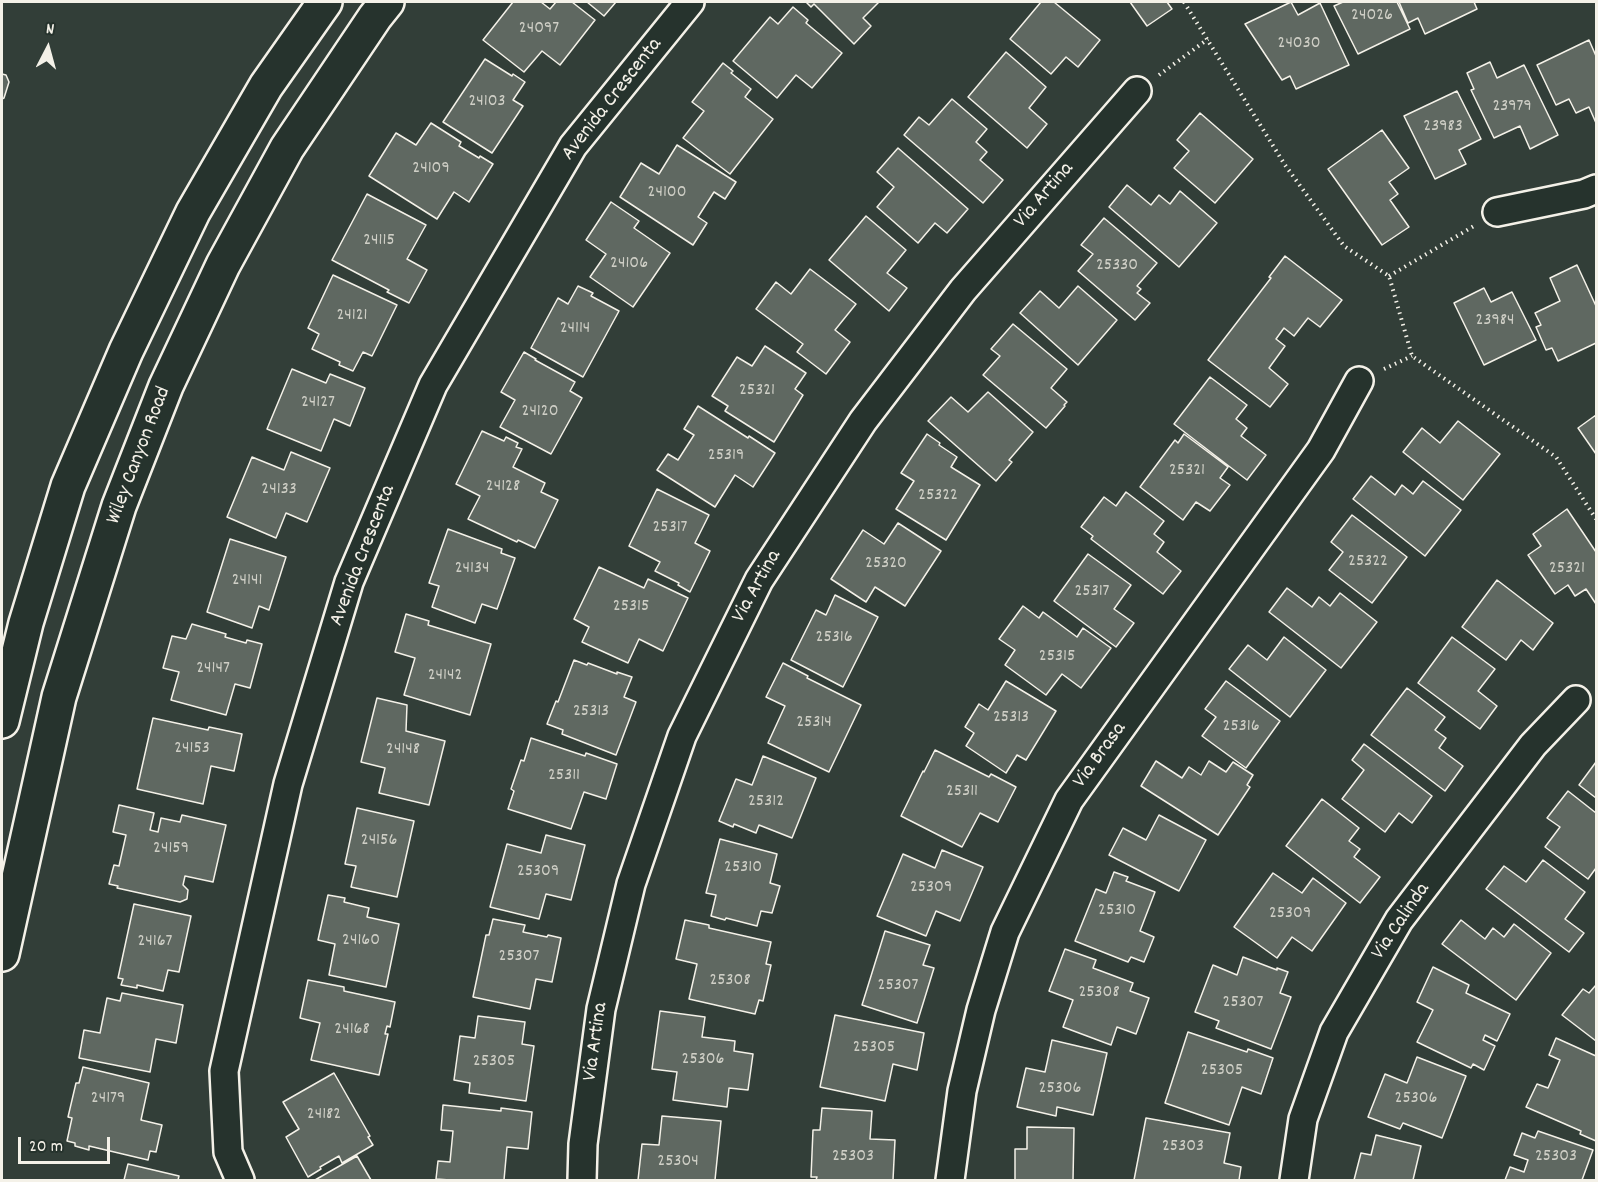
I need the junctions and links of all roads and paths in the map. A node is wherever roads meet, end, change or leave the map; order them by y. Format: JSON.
{"nodes":[{"id":1,"x":325,"y":2,"type":"edge"},
{"id":2,"x":387,"y":2,"type":"edge"},
{"id":3,"x":690,"y":2,"type":"edge"},
{"id":4,"x":1184,"y":2,"type":"edge"},
{"id":5,"x":1208,"y":39,"type":"junction"},
{"id":6,"x":1137,"y":91,"type":"joint"},
{"id":7,"x":1596,"y":189,"type":"edge"},
{"id":8,"x":1497,"y":212,"type":"joint"},
{"id":9,"x":1389,"y":276,"type":"junction"},
{"id":10,"x":1359,"y":381,"type":"dead end"},
{"id":11,"x":1596,"y":519,"type":"edge"},
{"id":12,"x":1576,"y":700,"type":"dead end"},
{"id":13,"x":2,"y":722,"type":"edge"},
{"id":14,"x":6,"y":913,"type":"edge"},
{"id":15,"x":2,"y":954,"type":"edge"},
{"id":16,"x":240,"y":1180,"type":"edge"},
{"id":17,"x":582,"y":1180,"type":"edge"},
{"id":18,"x":950,"y":1180,"type":"edge"},
{"id":19,"x":1294,"y":1180,"type":"edge"}],
"edges":[{"from":1,"to":13,"type":"main road"},
{"from":2,"to":14,"type":"main road","name":"Wiley Canyon Road"},
{"from":3,"to":16,"type":"street","name":"Avenida Crescenta"},
{"from":4,"to":5,"type":"path"},
{"from":5,"to":6,"type":"path"},
{"from":5,"to":9,"type":"path"},
{"from":6,"to":17,"type":"street","name":"Via Artina"},
{"from":7,"to":8,"type":"street"},
{"from":8,"to":9,"type":"path"},
{"from":9,"to":11,"type":"path"},
{"from":10,"to":18,"type":"street","name":"Via Brasa"},
{"from":12,"to":19,"type":"street","name":"Via Calinda"},
{"from":14,"to":15,"type":"main road","name":"Wiley Canyon Road"}]}
